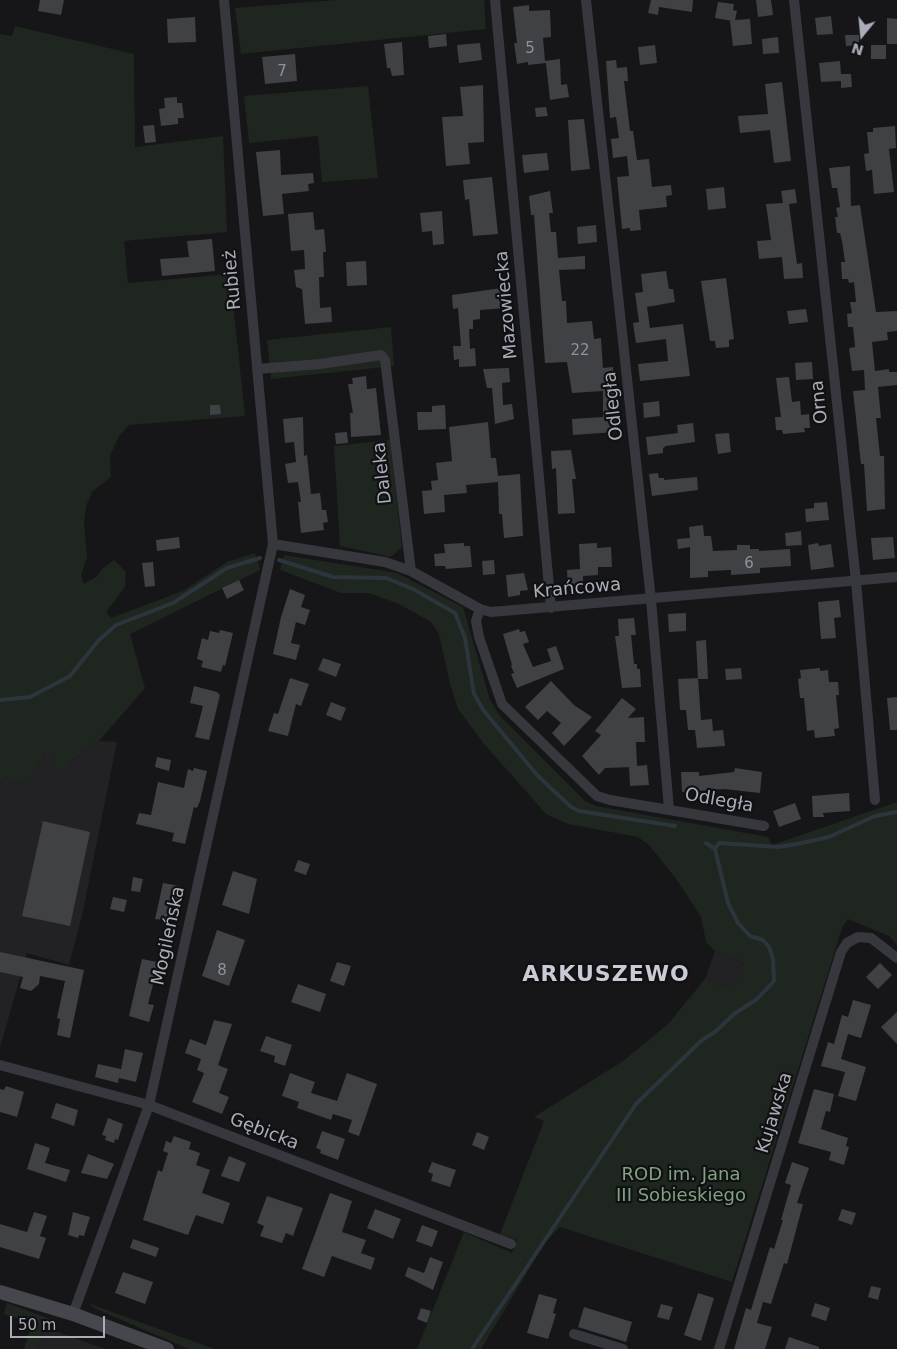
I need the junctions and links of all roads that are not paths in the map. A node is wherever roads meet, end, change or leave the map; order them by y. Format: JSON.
{"nodes":[{"id":1,"x":224,"y":0,"type":"edge"},
{"id":2,"x":496,"y":0,"type":"edge"},
{"id":3,"x":586,"y":0,"type":"edge"},
{"id":4,"x":794,"y":0,"type":"edge"},
{"id":5,"x":257,"y":368,"type":"junction"},
{"id":6,"x":273,"y":544,"type":"junction"},
{"id":7,"x":271,"y":558,"type":"joint"},
{"id":8,"x":411,"y":572,"type":"junction"},
{"id":9,"x":897,"y":577,"type":"edge"},
{"id":10,"x":856,"y":580,"type":"junction"},
{"id":11,"x":651,"y":600,"type":"junction"},
{"id":12,"x":551,"y":608,"type":"junction"},
{"id":13,"x":480,"y":609,"type":"junction"},
{"id":14,"x":875,"y":800,"type":"dead end"},
{"id":15,"x":669,"y":809,"type":"junction"},
{"id":16,"x":764,"y":826,"type":"dead end"},
{"id":17,"x":897,"y":958,"type":"edge"},
{"id":18,"x":0,"y":1065,"type":"edge"},
{"id":19,"x":149,"y":1105,"type":"junction"},
{"id":20,"x":511,"y":1244,"type":"dead end"},
{"id":21,"x":0,"y":1292,"type":"edge"},
{"id":22,"x":73,"y":1314,"type":"junction"},
{"id":23,"x":574,"y":1334,"type":"dead end"},
{"id":24,"x":167,"y":1349,"type":"edge"},
{"id":25,"x":623,"y":1349,"type":"edge"},
{"id":26,"x":719,"y":1349,"type":"edge"}],
"edges":[{"from":1,"to":5,"type":"street","name":"Rubież"},
{"from":2,"to":12,"type":"street","name":"Mazowiecka"},
{"from":3,"to":11,"type":"street","name":"Odległa"},
{"from":4,"to":10,"type":"street","name":"Orna"},
{"from":5,"to":6,"type":"street","name":"Rubież"},
{"from":5,"to":8,"type":"street","name":"Daleka"},
{"from":6,"to":7,"type":"street","name":"Rubież"},
{"from":6,"to":8,"type":"street","name":"Krańcowa"},
{"from":7,"to":19,"type":"street","name":"Mogileńska"},
{"from":8,"to":13,"type":"street","name":"Krańcowa"},
{"from":9,"to":10,"type":"street","name":"Krańcowa"},
{"from":10,"to":11,"type":"street","name":"Krańcowa"},
{"from":10,"to":14,"type":"street","name":"Orna"},
{"from":11,"to":12,"type":"street","name":"Krańcowa"},
{"from":11,"to":15,"type":"street","name":"Odległa"},
{"from":12,"to":13,"type":"street","name":"Krańcowa"},
{"from":13,"to":15,"type":"street","name":"Odległa"},
{"from":15,"to":16,"type":"street","name":"Odległa"},
{"from":17,"to":26,"type":"street","name":"Kujawska"},
{"from":18,"to":19,"type":"street","name":"Gębicka"},
{"from":19,"to":20,"type":"street","name":"Gębicka"},
{"from":19,"to":22,"type":"street","name":"Mogileńska"},
{"from":21,"to":22,"type":"street"},
{"from":22,"to":24,"type":"street"},
{"from":23,"to":25,"type":"street"}]}
